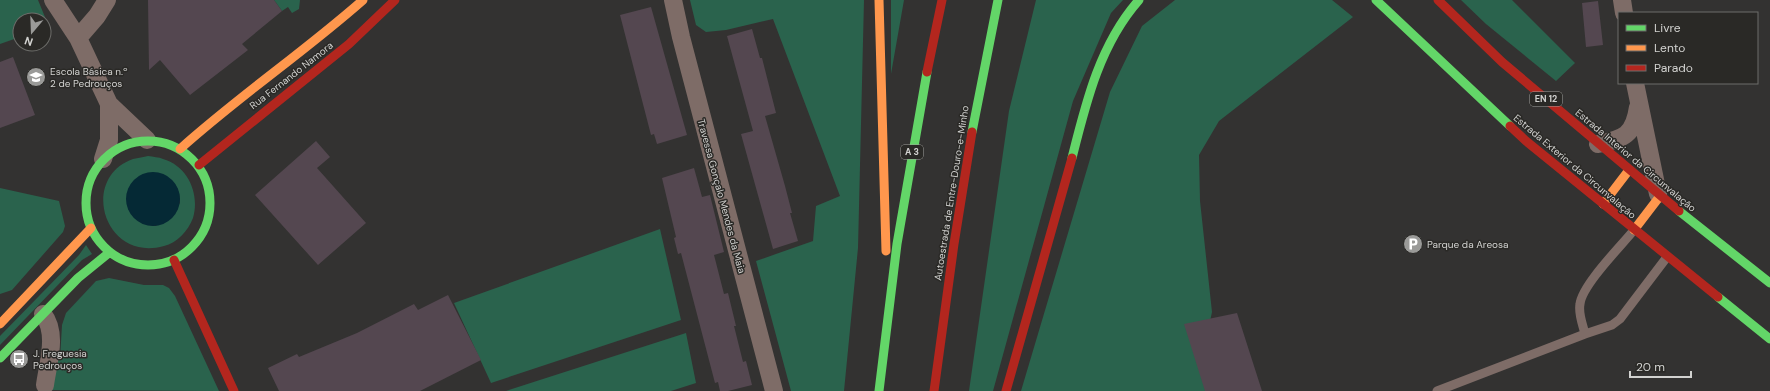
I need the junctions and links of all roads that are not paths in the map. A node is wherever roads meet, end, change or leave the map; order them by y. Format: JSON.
{"nodes":[{"id":1,"x":53,"y":0,"type":"edge"},
{"id":2,"x":107,"y":0,"type":"edge"},
{"id":3,"x":363,"y":0,"type":"edge"},
{"id":4,"x":395,"y":0,"type":"edge"},
{"id":5,"x":673,"y":0,"type":"edge"},
{"id":6,"x":879,"y":0,"type":"edge"},
{"id":7,"x":942,"y":0,"type":"edge"},
{"id":8,"x":998,"y":0,"type":"edge"},
{"id":9,"x":1140,"y":0,"type":"edge"},
{"id":10,"x":1376,"y":0,"type":"edge"},
{"id":11,"x":1438,"y":0,"type":"edge"},
{"id":12,"x":1622,"y":0,"type":"edge"},
{"id":13,"x":1624,"y":12,"type":"edge"},
{"id":14,"x":78,"y":38,"type":"junction"},
{"id":15,"x":1635,"y":84,"type":"edge"},
{"id":16,"x":108,"y":104,"type":"junction"},
{"id":17,"x":1638,"y":106,"type":"junction"},
{"id":18,"x":147,"y":140,"type":"junction"},
{"id":19,"x":1598,"y":144,"type":"junction"},
{"id":20,"x":180,"y":149,"type":"junction"},
{"id":21,"x":103,"y":159,"type":"junction"},
{"id":22,"x":198,"y":165,"type":"junction"},
{"id":23,"x":1629,"y":170,"type":"junction"},
{"id":24,"x":1659,"y":195,"type":"junction"},
{"id":25,"x":1603,"y":204,"type":"junction"},
{"id":26,"x":91,"y":228,"type":"junction"},
{"id":27,"x":1634,"y":230,"type":"junction"},
{"id":28,"x":110,"y":252,"type":"junction"},
{"id":29,"x":1667,"y":257,"type":"junction"},
{"id":30,"x":174,"y":260,"type":"junction"},
{"id":31,"x":1770,"y":283,"type":"edge"},
{"id":32,"x":888,"y":306,"type":"junction"},
{"id":33,"x":43,"y":314,"type":"junction"},
{"id":34,"x":0,"y":324,"type":"edge"},
{"id":35,"x":1585,"y":334,"type":"junction"},
{"id":36,"x":1770,"y":339,"type":"edge"},
{"id":37,"x":0,"y":358,"type":"edge"},
{"id":38,"x":45,"y":385,"type":"dead end"},
{"id":39,"x":234,"y":391,"type":"edge"},
{"id":40,"x":774,"y":391,"type":"edge"},
{"id":41,"x":879,"y":391,"type":"edge"},
{"id":42,"x":934,"y":391,"type":"edge"},
{"id":43,"x":1006,"y":391,"type":"edge"},
{"id":44,"x":1437,"y":391,"type":"edge"}],
"edges":[{"from":1,"to":14,"type":"street"},
{"from":2,"to":14,"type":"street"},
{"from":3,"to":20,"type":"main road","name":"Rua Fernando Namora"},
{"from":4,"to":22,"type":"main road","name":"Rua Fernando Namora"},
{"from":5,"to":40,"type":"street","name":"Travessa Gonçalo Mendes da Maia"},
{"from":6,"to":32,"type":"main road"},
{"from":7,"to":32,"type":"main road","number":"A 3"},
{"from":8,"to":42,"type":"main road","name":"Autoestrada de Entre-Douro-e-Minho"},
{"from":9,"to":43,"type":"main road"},
{"from":10,"to":25,"type":"main road","name":"Estrada Exterior da Circunvalação"},
{"from":11,"to":19,"type":"main road","name":"Estrada Interior da Circunvalação","number":"EN 12"},
{"from":12,"to":13,"type":"street"},
{"from":14,"to":16,"type":"street"},
{"from":15,"to":17,"type":"street"},
{"from":16,"to":18,"type":"street"},
{"from":16,"to":21,"type":"street"},
{"from":17,"to":19,"type":"street"},
{"from":17,"to":24,"type":"street"},
{"from":18,"to":20,"type":"main road"},
{"from":18,"to":21,"type":"main road"},
{"from":19,"to":23,"type":"main road","name":"Estrada Interior da Circunvalação","number":"EN 12"},
{"from":20,"to":22,"type":"main road"},
{"from":21,"to":26,"type":"main road"},
{"from":22,"to":30,"type":"main road"},
{"from":23,"to":24,"type":"main road","name":"Estrada Interior da Circunvalação","number":"EN 12"},
{"from":23,"to":25,"type":"main road"},
{"from":24,"to":27,"type":"main road"},
{"from":24,"to":31,"type":"main road","name":"Estrada Interior da Circunvalação","number":"EN 12"},
{"from":25,"to":27,"type":"main road","name":"Estrada Exterior da Circunvalação"},
{"from":26,"to":28,"type":"main road"},
{"from":26,"to":34,"type":"main road"},
{"from":27,"to":29,"type":"main road","name":"Estrada Exterior da Circunvalação"},
{"from":27,"to":35,"type":"lane"},
{"from":28,"to":30,"type":"main road"},
{"from":28,"to":33,"type":"main road"},
{"from":29,"to":35,"type":"lane"},
{"from":29,"to":36,"type":"main road","name":"Estrada Exterior da Circunvalação"},
{"from":30,"to":39,"type":"main road"},
{"from":32,"to":41,"type":"main road","number":"A 3"},
{"from":33,"to":37,"type":"main road"},
{"from":33,"to":38,"type":"street"},
{"from":35,"to":44,"type":"lane"}]}
